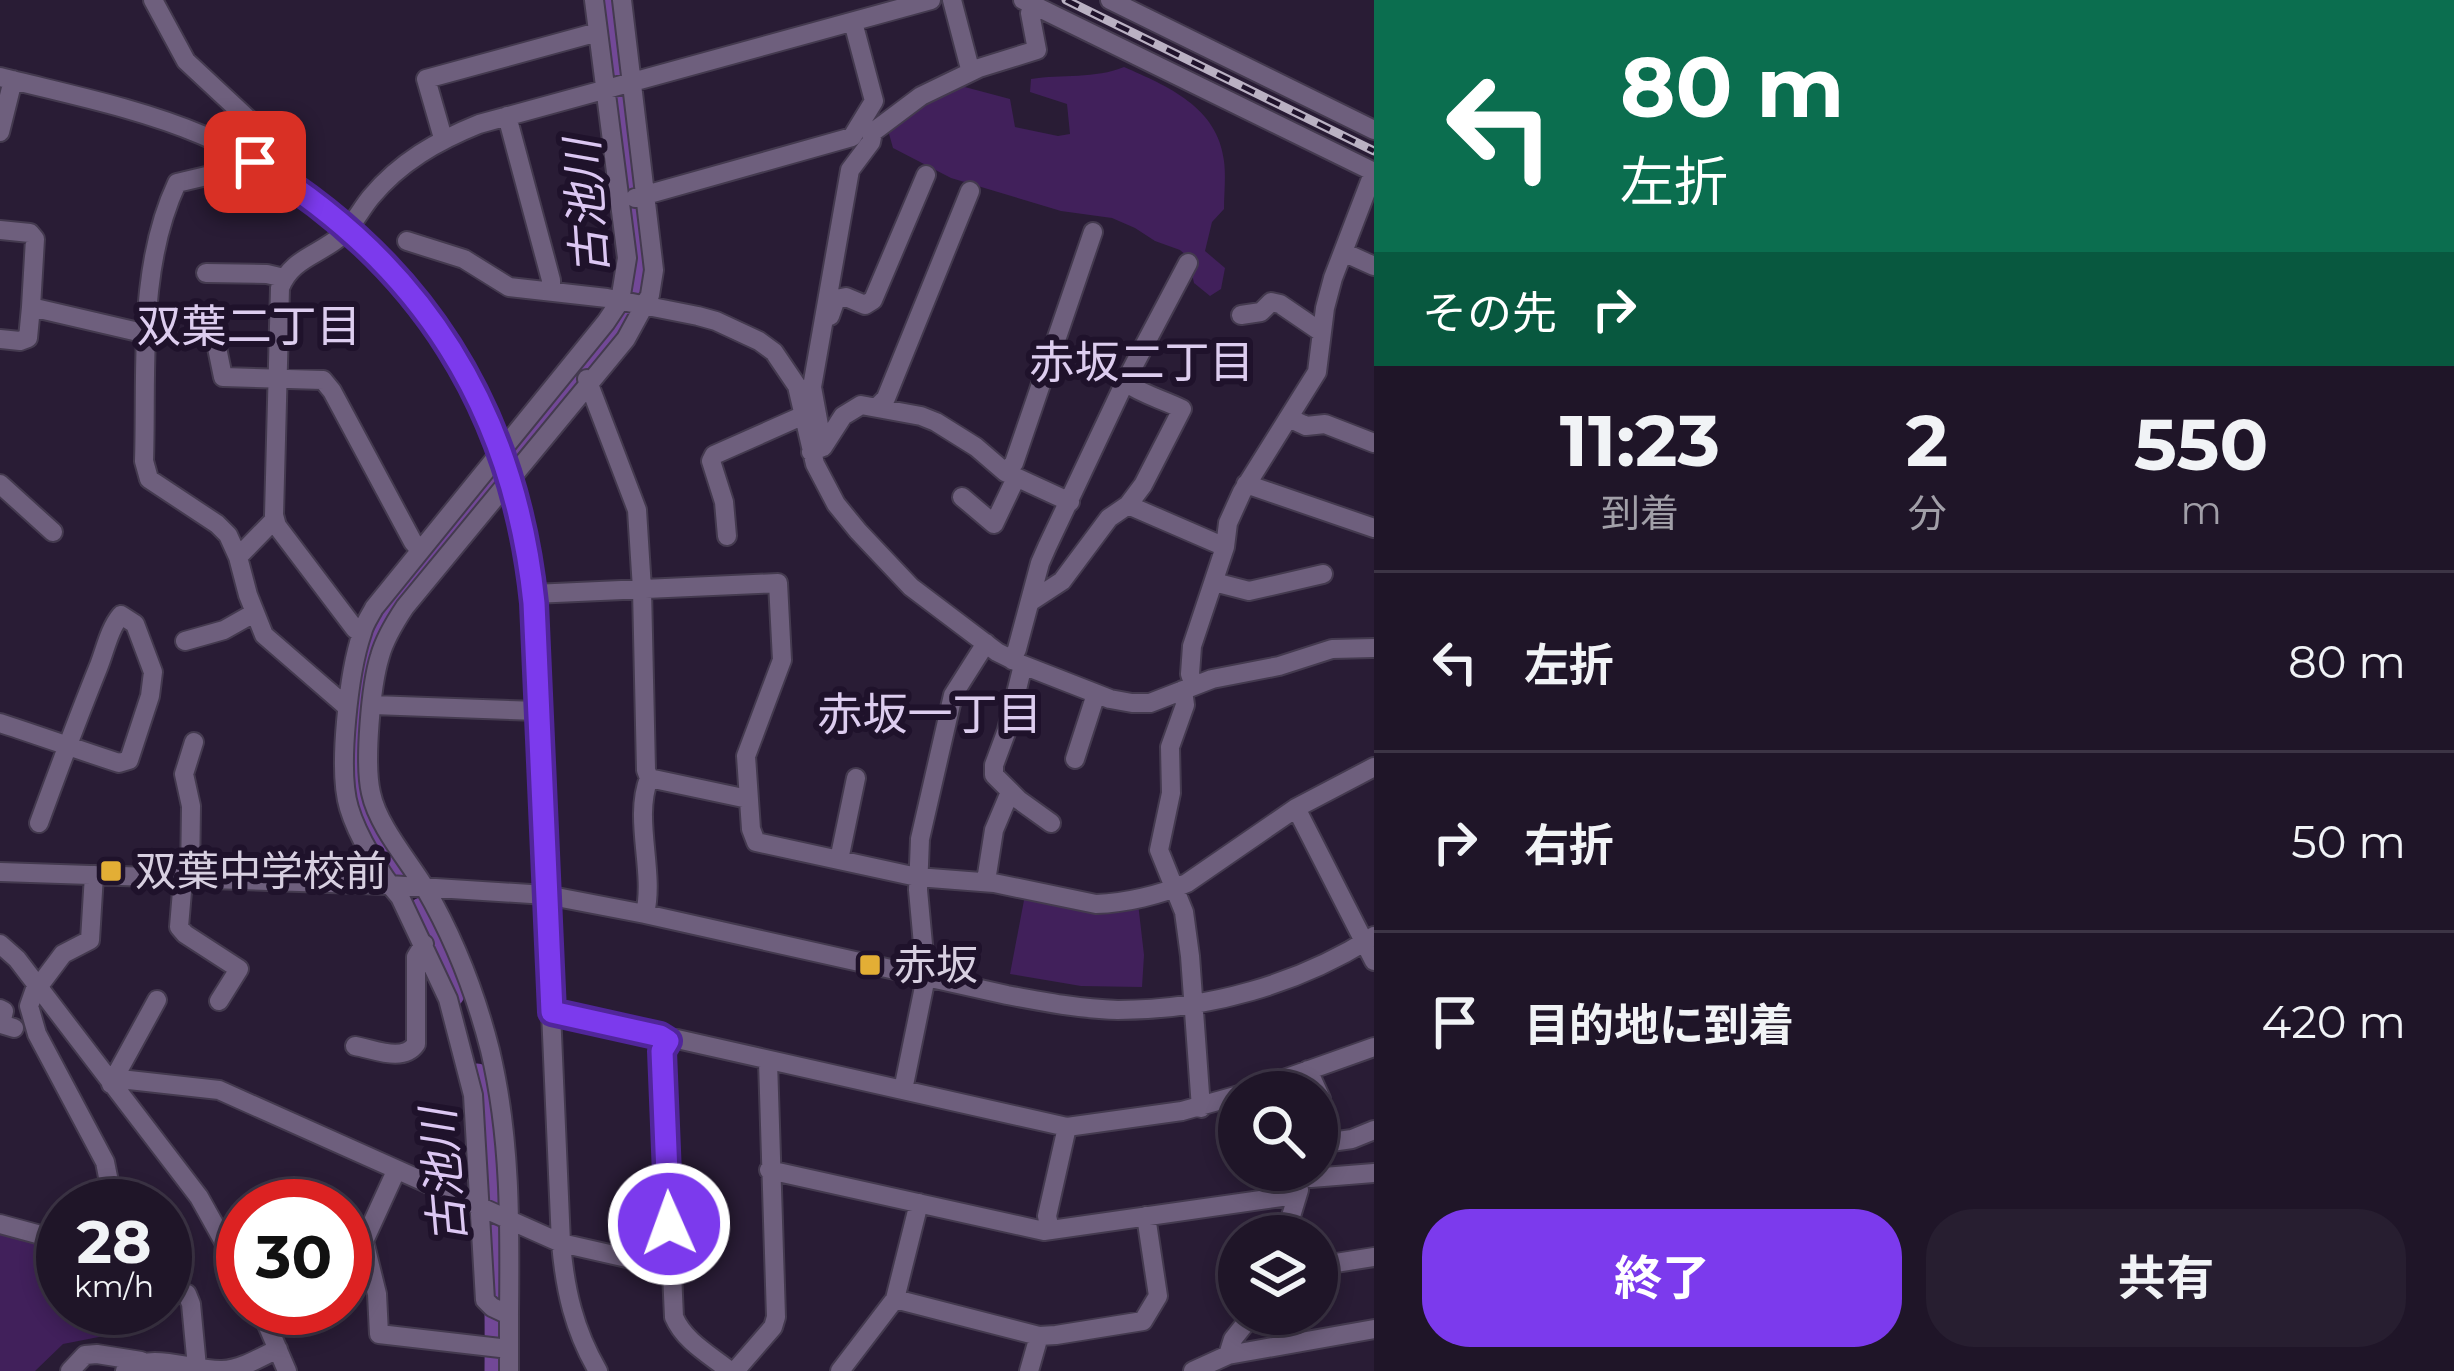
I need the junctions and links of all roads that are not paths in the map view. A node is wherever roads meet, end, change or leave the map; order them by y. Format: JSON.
{"nodes":[{"id":1,"x":153,"y":0,"type":"edge"},
{"id":2,"x":593,"y":0,"type":"edge"},
{"id":3,"x":622,"y":0,"type":"edge"},
{"id":4,"x":931,"y":0,"type":"edge"},
{"id":5,"x":952,"y":0,"type":"edge"},
{"id":6,"x":1110,"y":0,"type":"edge"},
{"id":7,"x":1029,"y":3,"type":"edge"},
{"id":8,"x":853,"y":22,"type":"junction"},
{"id":9,"x":598,"y":32,"type":"junction"},
{"id":10,"x":969,"y":65,"type":"dead end"},
{"id":11,"x":7,"y":79,"type":"edge"},
{"id":12,"x":618,"y":86,"type":"junction"},
{"id":13,"x":507,"y":116,"type":"junction"},
{"id":14,"x":1374,"y":130,"type":"edge"},
{"id":15,"x":0,"y":132,"type":"edge"},
{"id":16,"x":443,"y":139,"type":"junction"},
{"id":17,"x":255,"y":162,"type":"junction"},
{"id":18,"x":1374,"y":172,"type":"edge"},
{"id":19,"x":926,"y":175,"type":"dead end"},
{"id":20,"x":284,"y":179,"type":"junction"},
{"id":21,"x":970,"y":191,"type":"dead end"},
{"id":22,"x":633,"y":198,"type":"junction"},
{"id":23,"x":349,"y":227,"type":"junction"},
{"id":24,"x":0,"y":230,"type":"edge"},
{"id":25,"x":1093,"y":232,"type":"dead end"},
{"id":26,"x":407,"y":241,"type":"dead end"},
{"id":27,"x":1343,"y":252,"type":"junction"},
{"id":28,"x":1188,"y":263,"type":"dead end"},
{"id":29,"x":1374,"y":266,"type":"edge"},
{"id":30,"x":206,"y":273,"type":"dead end"},
{"id":31,"x":284,"y":278,"type":"junction"},
{"id":32,"x":550,"y":291,"type":"junction"},
{"id":33,"x":633,"y":303,"type":"junction"},
{"id":34,"x":31,"y":307,"type":"junction"},
{"id":35,"x":1241,"y":315,"type":"dead end"},
{"id":36,"x":1321,"y":332,"type":"junction"},
{"id":37,"x":214,"y":333,"type":"dead end"},
{"id":38,"x":147,"y":334,"type":"junction"},
{"id":39,"x":820,"y":337,"type":"junction"},
{"id":40,"x":0,"y":339,"type":"edge"},
{"id":41,"x":583,"y":372,"type":"junction"},
{"id":42,"x":279,"y":378,"type":"junction"},
{"id":43,"x":1125,"y":382,"type":"junction"},
{"id":44,"x":877,"y":407,"type":"junction"},
{"id":45,"x":804,"y":415,"type":"junction"},
{"id":46,"x":1289,"y":418,"type":"junction"},
{"id":47,"x":1374,"y":442,"type":"edge"},
{"id":48,"x":817,"y":450,"type":"junction"},
{"id":49,"x":501,"y":453,"type":"junction"},
{"id":50,"x":1010,"y":475,"type":"junction"},
{"id":51,"x":511,"y":479,"type":"junction"},
{"id":52,"x":0,"y":484,"type":"edge"},
{"id":53,"x":1246,"y":484,"type":"junction"},
{"id":54,"x":962,"y":497,"type":"dead end"},
{"id":55,"x":1070,"y":502,"type":"junction"},
{"id":56,"x":1128,"y":505,"type":"junction"},
{"id":57,"x":275,"y":519,"type":"junction"},
{"id":58,"x":1374,"y":528,"type":"edge"},
{"id":59,"x":53,"y":532,"type":"dead end"},
{"id":60,"x":727,"y":536,"type":"dead end"},
{"id":61,"x":1225,"y":547,"type":"junction"},
{"id":62,"x":238,"y":556,"type":"junction"},
{"id":63,"x":1295,"y":560,"type":"dead end"},
{"id":64,"x":421,"y":565,"type":"junction"},
{"id":65,"x":1323,"y":574,"type":"dead end"},
{"id":66,"x":1214,"y":582,"type":"junction"},
{"id":67,"x":1289,"y":582,"type":"junction"},
{"id":68,"x":642,"y":589,"type":"junction"},
{"id":69,"x":533,"y":594,"type":"junction"},
{"id":70,"x":1030,"y":602,"type":"junction"},
{"id":71,"x":254,"y":613,"type":"junction"},
{"id":72,"x":362,"y":633,"type":"junction"},
{"id":73,"x":185,"y":641,"type":"dead end"},
{"id":74,"x":986,"y":644,"type":"junction"},
{"id":75,"x":1374,"y":648,"type":"edge"},
{"id":76,"x":1017,"y":662,"type":"junction"},
{"id":77,"x":1188,"y":688,"type":"junction"},
{"id":78,"x":1096,"y":694,"type":"junction"},
{"id":79,"x":373,"y":705,"type":"junction"},
{"id":80,"x":347,"y":707,"type":"junction"},
{"id":81,"x":538,"y":711,"type":"junction"},
{"id":82,"x":0,"y":723,"type":"edge"},
{"id":83,"x":194,"y":742,"type":"dead end"},
{"id":84,"x":67,"y":745,"type":"junction"},
{"id":85,"x":1075,"y":759,"type":"dead end"},
{"id":86,"x":1374,"y":767,"type":"edge"},
{"id":87,"x":649,"y":778,"type":"junction"},
{"id":88,"x":856,"y":778,"type":"dead end"},
{"id":89,"x":1010,"y":792,"type":"junction"},
{"id":90,"x":748,"y":799,"type":"junction"},
{"id":91,"x":1296,"y":808,"type":"junction"},
{"id":92,"x":39,"y":823,"type":"dead end"},
{"id":93,"x":1051,"y":823,"type":"dead end"},
{"id":94,"x":839,"y":860,"type":"junction"},
{"id":95,"x":0,"y":872,"type":"edge"},
{"id":96,"x":94,"y":875,"type":"junction"},
{"id":97,"x":917,"y":877,"type":"junction"},
{"id":98,"x":186,"y":879,"type":"junction"},
{"id":99,"x":986,"y":881,"type":"junction"},
{"id":100,"x":389,"y":885,"type":"junction"},
{"id":101,"x":424,"y":887,"type":"junction"},
{"id":102,"x":1173,"y":890,"type":"junction"},
{"id":103,"x":547,"y":895,"type":"junction"},
{"id":104,"x":645,"y":914,"type":"junction"},
{"id":105,"x":1369,"y":939,"type":"edge"},
{"id":106,"x":0,"y":944,"type":"edge"},
{"id":107,"x":424,"y":944,"type":"junction"},
{"id":108,"x":1374,"y":961,"type":"edge"},
{"id":109,"x":926,"y":977,"type":"junction"},
{"id":110,"x":36,"y":986,"type":"junction"},
{"id":111,"x":157,"y":1000,"type":"dead end"},
{"id":112,"x":219,"y":1001,"type":"dead end"},
{"id":113,"x":1194,"y":1004,"type":"junction"},
{"id":114,"x":0,"y":1009,"type":"edge"},
{"id":115,"x":552,"y":1012,"type":"junction"},
{"id":116,"x":14,"y":1028,"type":"dead end"},
{"id":117,"x":668,"y":1041,"type":"junction"},
{"id":118,"x":355,"y":1046,"type":"dead end"},
{"id":119,"x":1374,"y":1047,"type":"edge"},
{"id":120,"x":767,"y":1061,"type":"junction"},
{"id":121,"x":1308,"y":1070,"type":"edge"},
{"id":122,"x":111,"y":1084,"type":"junction"},
{"id":123,"x":903,"y":1090,"type":"junction"},
{"id":124,"x":1218,"y":1102,"type":"edge"},
{"id":125,"x":1201,"y":1108,"type":"junction"},
{"id":126,"x":1067,"y":1127,"type":"junction"},
{"id":127,"x":1374,"y":1130,"type":"edge"},
{"id":128,"x":1338,"y":1140,"type":"edge"},
{"id":129,"x":769,"y":1170,"type":"junction"},
{"id":130,"x":396,"y":1171,"type":"junction"},
{"id":131,"x":1374,"y":1173,"type":"edge"},
{"id":132,"x":1338,"y":1176,"type":"edge"},
{"id":133,"x":108,"y":1179,"type":"edge"},
{"id":134,"x":1297,"y":1191,"type":"edge"},
{"id":135,"x":1295,"y":1195,"type":"junction"},
{"id":136,"x":919,"y":1203,"type":"junction"},
{"id":137,"x":495,"y":1215,"type":"junction"},
{"id":138,"x":1290,"y":1215,"type":"edge"},
{"id":139,"x":1146,"y":1216,"type":"junction"},
{"id":140,"x":0,"y":1225,"type":"edge"},
{"id":141,"x":216,"y":1228,"type":"edge"},
{"id":142,"x":1050,"y":1230,"type":"junction"},
{"id":143,"x":36,"y":1234,"type":"edge"},
{"id":144,"x":561,"y":1243,"type":"junction"},
{"id":145,"x":1374,"y":1257,"type":"edge"},
{"id":146,"x":1338,"y":1263,"type":"edge"},
{"id":147,"x":671,"y":1268,"type":"junction"},
{"id":148,"x":895,"y":1299,"type":"junction"},
{"id":149,"x":192,"y":1309,"type":"edge"},
{"id":150,"x":502,"y":1312,"type":"junction"},
{"id":151,"x":1374,"y":1329,"type":"edge"},
{"id":152,"x":272,"y":1335,"type":"edge"},
{"id":153,"x":1236,"y":1335,"type":"edge"},
{"id":154,"x":1040,"y":1336,"type":"junction"},
{"id":155,"x":278,"y":1349,"type":"junction"},
{"id":156,"x":497,"y":1349,"type":"junction"},
{"id":157,"x":1228,"y":1355,"type":"junction"},
{"id":158,"x":145,"y":1362,"type":"junction"},
{"id":159,"x":205,"y":1369,"type":"edge"},
{"id":160,"x":70,"y":1371,"type":"edge"},
{"id":161,"x":125,"y":1371,"type":"edge"},
{"id":162,"x":287,"y":1371,"type":"edge"},
{"id":163,"x":488,"y":1371,"type":"edge"},
{"id":164,"x":509,"y":1371,"type":"edge"},
{"id":165,"x":598,"y":1371,"type":"edge"},
{"id":166,"x":733,"y":1371,"type":"edge"},
{"id":167,"x":840,"y":1371,"type":"edge"},
{"id":168,"x":1030,"y":1371,"type":"edge"},
{"id":169,"x":1193,"y":1371,"type":"edge"}],
"edges":[{"from":1,"to":20,"type":"street"},
{"from":2,"to":9,"type":"street"},
{"from":3,"to":12,"type":"street"},
{"from":4,"to":8,"type":"street"},
{"from":5,"to":10,"type":"street"},
{"from":6,"to":14,"type":"street"},
{"from":7,"to":18,"type":"street"},
{"from":7,"to":39,"type":"street"},
{"from":8,"to":12,"type":"street"},
{"from":8,"to":22,"type":"street"},
{"from":9,"to":12,"type":"street"},
{"from":9,"to":16,"type":"street"},
{"from":11,"to":15,"type":"street"},
{"from":11,"to":17,"type":"street"},
{"from":12,"to":13,"type":"street"},
{"from":12,"to":22,"type":"street"},
{"from":13,"to":16,"type":"street"},
{"from":13,"to":32,"type":"street"},
{"from":16,"to":23,"type":"street"},
{"from":17,"to":20,"type":"street"},
{"from":17,"to":38,"type":"street"},
{"from":18,"to":27,"type":"street"},
{"from":19,"to":39,"type":"street"},
{"from":20,"to":23,"type":"street"},
{"from":21,"to":44,"type":"street"},
{"from":22,"to":33,"type":"street"},
{"from":22,"to":33,"type":"street"},
{"from":23,"to":31,"type":"street"},
{"from":23,"to":49,"type":"street"},
{"from":24,"to":34,"type":"street"},
{"from":25,"to":50,"type":"street"},
{"from":26,"to":32,"type":"street"},
{"from":27,"to":29,"type":"street"},
{"from":27,"to":36,"type":"street"},
{"from":28,"to":43,"type":"street"},
{"from":30,"to":31,"type":"street"},
{"from":31,"to":42,"type":"street"},
{"from":32,"to":33,"type":"street"},
{"from":33,"to":41,"type":"street"},
{"from":33,"to":41,"type":"street"},
{"from":33,"to":45,"type":"street"},
{"from":34,"to":38,"type":"street"},
{"from":34,"to":40,"type":"street"},
{"from":35,"to":36,"type":"street"},
{"from":36,"to":46,"type":"street"},
{"from":37,"to":42,"type":"street"},
{"from":38,"to":62,"type":"street"},
{"from":39,"to":48,"type":"street"},
{"from":41,"to":49,"type":"street"},
{"from":41,"to":51,"type":"street"},
{"from":41,"to":68,"type":"street"},
{"from":42,"to":57,"type":"street"},
{"from":42,"to":64,"type":"street"},
{"from":43,"to":55,"type":"street"},
{"from":43,"to":56,"type":"street"},
{"from":44,"to":48,"type":"street"},
{"from":44,"to":50,"type":"street"},
{"from":45,"to":48,"type":"street"},
{"from":45,"to":60,"type":"street"},
{"from":46,"to":47,"type":"street"},
{"from":46,"to":53,"type":"street"},
{"from":48,"to":74,"type":"street"},
{"from":49,"to":51,"type":"street"},
{"from":49,"to":64,"type":"street"},
{"from":50,"to":54,"type":"street"},
{"from":50,"to":55,"type":"street"},
{"from":51,"to":64,"type":"street"},
{"from":51,"to":69,"type":"street"},
{"from":52,"to":59,"type":"street"},
{"from":53,"to":58,"type":"street"},
{"from":53,"to":61,"type":"street"},
{"from":55,"to":70,"type":"street"},
{"from":56,"to":61,"type":"street"},
{"from":56,"to":70,"type":"street"},
{"from":57,"to":62,"type":"street"},
{"from":57,"to":72,"type":"street"},
{"from":61,"to":66,"type":"street"},
{"from":62,"to":71,"type":"street"},
{"from":63,"to":67,"type":"street"},
{"from":64,"to":72,"type":"street"},
{"from":64,"to":79,"type":"street"},
{"from":65,"to":67,"type":"street"},
{"from":66,"to":67,"type":"street"},
{"from":66,"to":77,"type":"street"},
{"from":68,"to":69,"type":"street"},
{"from":68,"to":87,"type":"street"},
{"from":68,"to":90,"type":"street"},
{"from":69,"to":81,"type":"street"},
{"from":70,"to":76,"type":"street"},
{"from":71,"to":73,"type":"street"},
{"from":71,"to":80,"type":"street"},
{"from":72,"to":80,"type":"street"},
{"from":74,"to":76,"type":"street"},
{"from":74,"to":97,"type":"street"},
{"from":75,"to":77,"type":"street"},
{"from":76,"to":78,"type":"street"},
{"from":76,"to":89,"type":"street"},
{"from":77,"to":78,"type":"street"},
{"from":77,"to":102,"type":"street"},
{"from":78,"to":85,"type":"street"},
{"from":79,"to":81,"type":"street"},
{"from":79,"to":101,"type":"street"},
{"from":80,"to":100,"type":"street"},
{"from":81,"to":103,"type":"street"},
{"from":82,"to":84,"type":"street"},
{"from":83,"to":98,"type":"street"},
{"from":84,"to":84,"type":"street"},
{"from":84,"to":92,"type":"street"},
{"from":86,"to":91,"type":"street"},
{"from":87,"to":90,"type":"street"},
{"from":87,"to":104,"type":"street"},
{"from":88,"to":94,"type":"street"},
{"from":89,"to":93,"type":"street"},
{"from":89,"to":99,"type":"street"},
{"from":90,"to":94,"type":"street"},
{"from":91,"to":102,"type":"street"},
{"from":91,"to":105,"type":"street"},
{"from":94,"to":97,"type":"street"},
{"from":95,"to":96,"type":"street"},
{"from":96,"to":98,"type":"street"},
{"from":96,"to":110,"type":"street"},
{"from":97,"to":99,"type":"street"},
{"from":97,"to":109,"type":"street"},
{"from":98,"to":100,"type":"street"},
{"from":98,"to":112,"type":"street"},
{"from":99,"to":102,"type":"street"},
{"from":100,"to":101,"type":"street"},
{"from":100,"to":107,"type":"street"},
{"from":101,"to":103,"type":"street"},
{"from":101,"to":137,"type":"street"},
{"from":102,"to":113,"type":"street"},
{"from":103,"to":104,"type":"street"},
{"from":103,"to":115,"type":"street"},
{"from":104,"to":109,"type":"street"},
{"from":105,"to":108,"type":"street"},
{"from":105,"to":113,"type":"street"},
{"from":106,"to":110,"type":"street"},
{"from":107,"to":118,"type":"street"},
{"from":107,"to":137,"type":"street"},
{"from":109,"to":113,"type":"street"},
{"from":109,"to":123,"type":"street"},
{"from":110,"to":122,"type":"street"},
{"from":110,"to":133,"type":"street"},
{"from":111,"to":122,"type":"street"},
{"from":113,"to":125,"type":"street"},
{"from":114,"to":116,"type":"street"},
{"from":115,"to":117,"type":"street"},
{"from":115,"to":144,"type":"street"},
{"from":117,"to":120,"type":"street"},
{"from":117,"to":147,"type":"street"},
{"from":119,"to":121,"type":"street"},
{"from":120,"to":123,"type":"street"},
{"from":120,"to":129,"type":"street"},
{"from":122,"to":130,"type":"street"},
{"from":122,"to":141,"type":"street"},
{"from":123,"to":126,"type":"street"},
{"from":124,"to":125,"type":"street"},
{"from":125,"to":126,"type":"street"},
{"from":126,"to":142,"type":"street"},
{"from":127,"to":128,"type":"street"},
{"from":129,"to":136,"type":"street"},
{"from":129,"to":166,"type":"street"},
{"from":130,"to":137,"type":"street"},
{"from":130,"to":156,"type":"street"},
{"from":131,"to":132,"type":"street"},
{"from":134,"to":135,"type":"street"},
{"from":135,"to":138,"type":"street"},
{"from":135,"to":139,"type":"street"},
{"from":136,"to":142,"type":"street"},
{"from":136,"to":148,"type":"street"},
{"from":137,"to":144,"type":"street"},
{"from":137,"to":150,"type":"street"},
{"from":137,"to":150,"type":"street"},
{"from":139,"to":142,"type":"street"},
{"from":139,"to":154,"type":"street"},
{"from":140,"to":143,"type":"street"},
{"from":144,"to":147,"type":"street"},
{"from":144,"to":165,"type":"street"},
{"from":145,"to":146,"type":"street"},
{"from":147,"to":166,"type":"street"},
{"from":148,"to":154,"type":"street"},
{"from":148,"to":167,"type":"street"},
{"from":149,"to":159,"type":"street"},
{"from":150,"to":156,"type":"street"},
{"from":151,"to":157,"type":"street"},
{"from":152,"to":155,"type":"street"},
{"from":153,"to":157,"type":"street"},
{"from":154,"to":168,"type":"street"},
{"from":155,"to":159,"type":"street"},
{"from":155,"to":162,"type":"street"},
{"from":156,"to":163,"type":"street"},
{"from":156,"to":164,"type":"street"},
{"from":157,"to":169,"type":"street"},
{"from":158,"to":159,"type":"street"},
{"from":158,"to":160,"type":"street"},
{"from":158,"to":161,"type":"street"}]}
